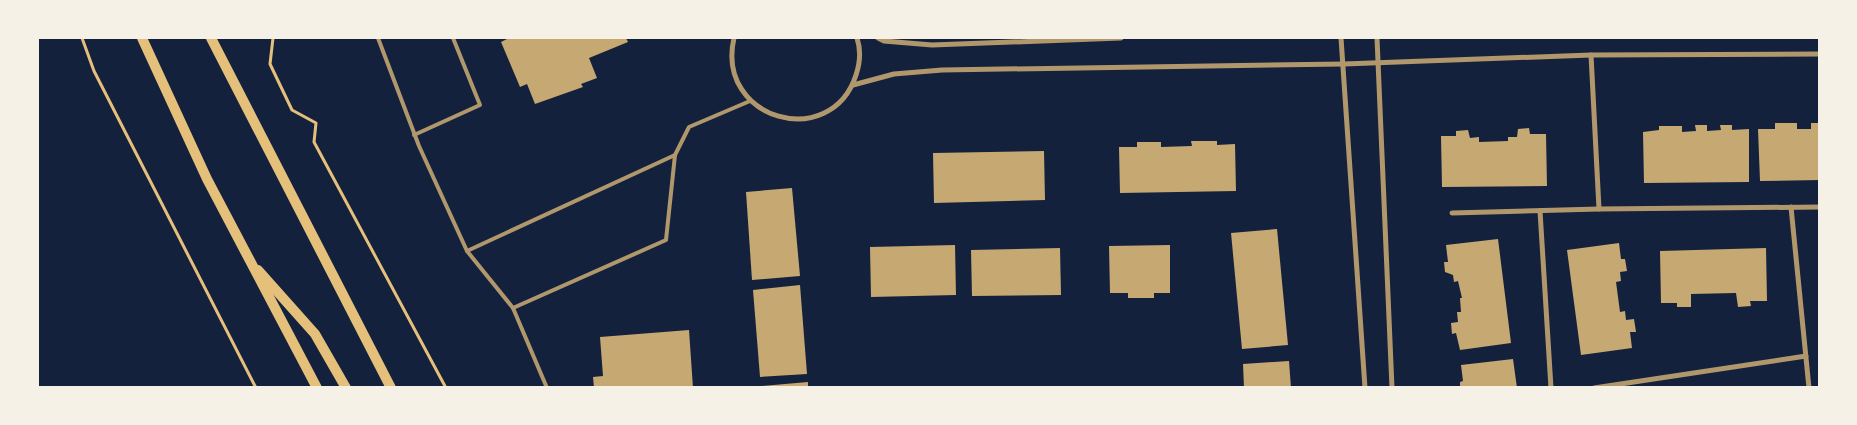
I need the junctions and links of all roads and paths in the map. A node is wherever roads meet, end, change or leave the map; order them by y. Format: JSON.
{"nodes":[{"id":1,"x":82,"y":38,"type":"edge"},
{"id":2,"x":142,"y":38,"type":"edge"},
{"id":3,"x":211,"y":38,"type":"edge"},
{"id":4,"x":273,"y":38,"type":"edge"},
{"id":5,"x":378,"y":38,"type":"edge"},
{"id":6,"x":453,"y":38,"type":"edge"},
{"id":7,"x":734,"y":38,"type":"edge"},
{"id":8,"x":857,"y":38,"type":"edge"},
{"id":9,"x":878,"y":38,"type":"edge"},
{"id":10,"x":1121,"y":38,"type":"edge"},
{"id":11,"x":1341,"y":38,"type":"edge"},
{"id":12,"x":1377,"y":38,"type":"edge"},
{"id":13,"x":1820,"y":54,"type":"edge"},
{"id":14,"x":1591,"y":55,"type":"junction"},
{"id":15,"x":1378,"y":63,"type":"junction"},
{"id":16,"x":1344,"y":64,"type":"junction"},
{"id":17,"x":853,"y":84,"type":"junction"},
{"id":18,"x":750,"y":101,"type":"junction"},
{"id":19,"x":414,"y":135,"type":"junction"},
{"id":20,"x":675,"y":155,"type":"junction"},
{"id":21,"x":1791,"y":207,"type":"junction"},
{"id":22,"x":1820,"y":207,"type":"edge"},
{"id":23,"x":1599,"y":209,"type":"junction"},
{"id":24,"x":1540,"y":211,"type":"junction"},
{"id":25,"x":1452,"y":213,"type":"dead end"},
{"id":26,"x":467,"y":251,"type":"junction"},
{"id":27,"x":248,"y":258,"type":"junction"},
{"id":28,"x":513,"y":308,"type":"junction"},
{"id":29,"x":1806,"y":356,"type":"junction"},
{"id":30,"x":256,"y":388,"type":"edge"},
{"id":31,"x":317,"y":388,"type":"edge"},
{"id":32,"x":346,"y":388,"type":"edge"},
{"id":33,"x":391,"y":388,"type":"edge"},
{"id":34,"x":446,"y":388,"type":"edge"},
{"id":35,"x":547,"y":388,"type":"edge"},
{"id":36,"x":1364,"y":388,"type":"edge"},
{"id":37,"x":1392,"y":388,"type":"edge"},
{"id":38,"x":1551,"y":388,"type":"edge"},
{"id":39,"x":1594,"y":388,"type":"edge"},
{"id":40,"x":1809,"y":388,"type":"edge"}],
"edges":[{"from":1,"to":30,"type":"path"},
{"from":2,"to":27,"type":"main road"},
{"from":3,"to":33,"type":"main road"},
{"from":4,"to":34,"type":"path"},
{"from":5,"to":19,"type":"lane"},
{"from":6,"to":19,"type":"lane"},
{"from":7,"to":18,"type":"street"},
{"from":8,"to":17,"type":"street"},
{"from":9,"to":10,"type":"street"},
{"from":11,"to":16,"type":"street"},
{"from":12,"to":15,"type":"street"},
{"from":13,"to":14,"type":"street"},
{"from":14,"to":15,"type":"street"},
{"from":14,"to":23,"type":"street"},
{"from":15,"to":16,"type":"street"},
{"from":15,"to":37,"type":"street"},
{"from":16,"to":17,"type":"street"},
{"from":16,"to":36,"type":"street"},
{"from":17,"to":18,"type":"street"},
{"from":18,"to":20,"type":"lane"},
{"from":19,"to":26,"type":"lane"},
{"from":20,"to":26,"type":"lane"},
{"from":20,"to":28,"type":"lane"},
{"from":21,"to":22,"type":"street"},
{"from":21,"to":23,"type":"street"},
{"from":21,"to":29,"type":"street"},
{"from":23,"to":24,"type":"street"},
{"from":24,"to":25,"type":"street"},
{"from":24,"to":38,"type":"street"},
{"from":26,"to":28,"type":"lane"},
{"from":27,"to":31,"type":"main road"},
{"from":27,"to":32,"type":"main road"},
{"from":28,"to":35,"type":"lane"},
{"from":29,"to":39,"type":"street"},
{"from":29,"to":40,"type":"street"}]}
